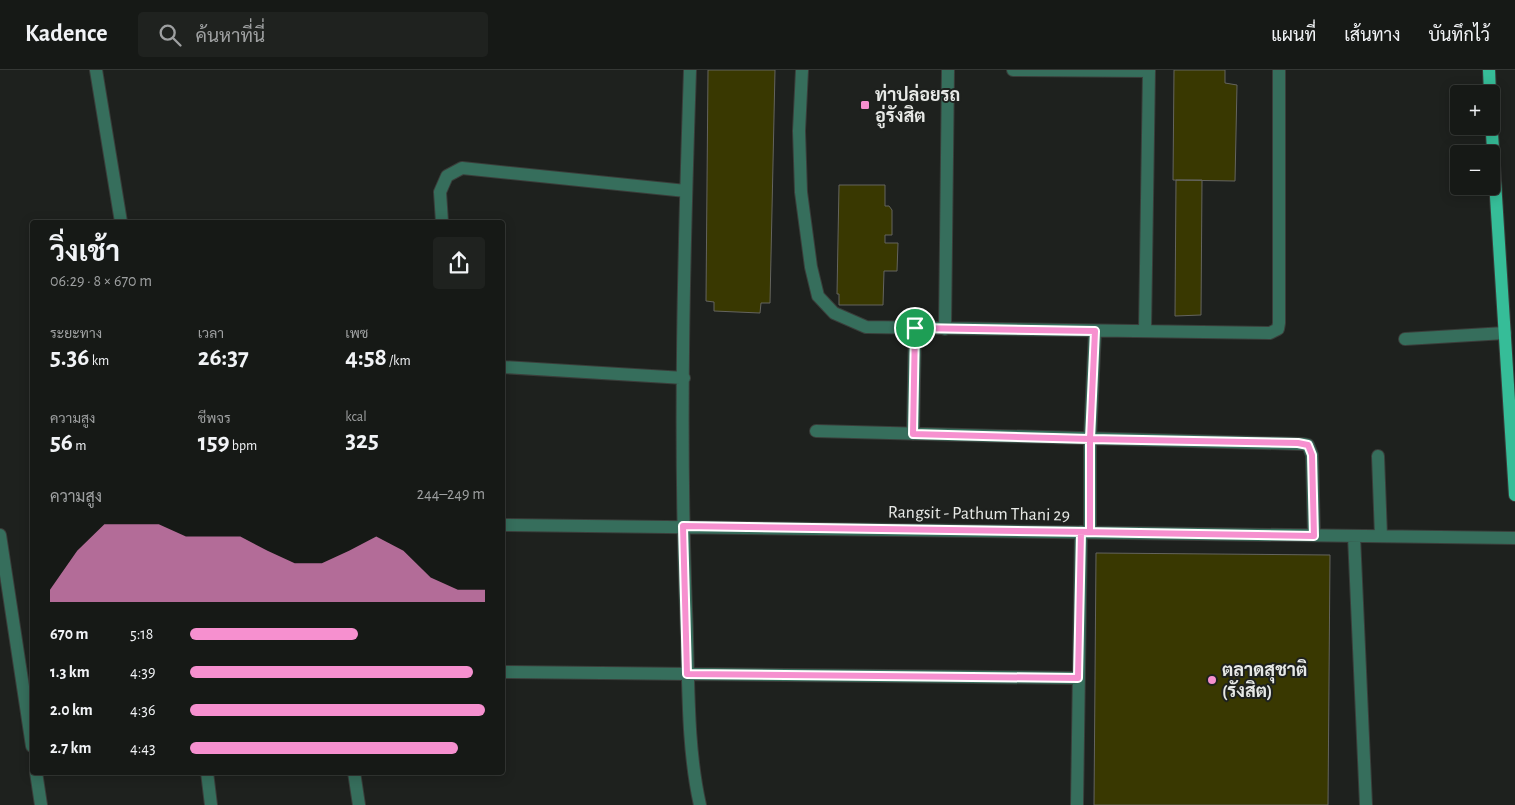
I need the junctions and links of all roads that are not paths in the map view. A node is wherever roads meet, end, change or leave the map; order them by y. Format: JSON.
{"nodes":[{"id":1,"x":96,"y":70,"type":"edge"},
{"id":2,"x":690,"y":70,"type":"edge"},
{"id":3,"x":802,"y":70,"type":"edge"},
{"id":4,"x":948,"y":70,"type":"edge"},
{"id":5,"x":1013,"y":70,"type":"edge"},
{"id":6,"x":1279,"y":70,"type":"edge"},
{"id":7,"x":1488,"y":70,"type":"edge"},
{"id":8,"x":1149,"y":71,"type":"edge"},
{"id":9,"x":1489,"y":85,"type":"edge"},
{"id":10,"x":1492,"y":135,"type":"edge"},
{"id":11,"x":686,"y":191,"type":"junction"},
{"id":12,"x":121,"y":220,"type":"edge"},
{"id":13,"x":442,"y":220,"type":"edge"},
{"id":14,"x":915,"y":328,"type":"junction"},
{"id":15,"x":945,"y":328,"type":"junction"},
{"id":16,"x":1095,"y":331,"type":"junction"},
{"id":17,"x":1145,"y":331,"type":"junction"},
{"id":18,"x":1505,"y":333,"type":"junction"},
{"id":19,"x":1405,"y":339,"type":"dead end"},
{"id":20,"x":505,"y":366,"type":"edge"},
{"id":21,"x":684,"y":378,"type":"junction"},
{"id":22,"x":816,"y":431,"type":"dead end"},
{"id":23,"x":913,"y":434,"type":"junction"},
{"id":24,"x":1090,"y":439,"type":"junction"},
{"id":25,"x":1378,"y":456,"type":"dead end"},
{"id":26,"x":1515,"y":495,"type":"edge"},
{"id":27,"x":505,"y":525,"type":"edge"},
{"id":28,"x":683,"y":526,"type":"junction"},
{"id":29,"x":1085,"y":532,"type":"junction"},
{"id":30,"x":0,"y":535,"type":"edge"},
{"id":31,"x":1314,"y":536,"type":"junction"},
{"id":32,"x":1354,"y":536,"type":"junction"},
{"id":33,"x":1381,"y":536,"type":"junction"},
{"id":34,"x":1515,"y":538,"type":"edge"},
{"id":35,"x":505,"y":672,"type":"edge"},
{"id":36,"x":687,"y":674,"type":"junction"},
{"id":37,"x":1078,"y":678,"type":"junction"},
{"id":38,"x":30,"y":733,"type":"edge"},
{"id":39,"x":36,"y":775,"type":"edge"},
{"id":40,"x":207,"y":775,"type":"edge"},
{"id":41,"x":354,"y":775,"type":"edge"},
{"id":42,"x":41,"y":805,"type":"edge"},
{"id":43,"x":211,"y":805,"type":"edge"},
{"id":44,"x":359,"y":805,"type":"edge"},
{"id":45,"x":700,"y":805,"type":"edge"},
{"id":46,"x":1077,"y":805,"type":"edge"},
{"id":47,"x":1366,"y":805,"type":"edge"}],
"edges":[{"from":1,"to":12,"type":"street"},
{"from":2,"to":11,"type":"street"},
{"from":3,"to":14,"type":"street"},
{"from":4,"to":15,"type":"street"},
{"from":5,"to":8,"type":"street"},
{"from":6,"to":17,"type":"street"},
{"from":7,"to":9,"type":"main road"},
{"from":8,"to":17,"type":"street"},
{"from":10,"to":18,"type":"main road"},
{"from":11,"to":13,"type":"street"},
{"from":11,"to":21,"type":"street"},
{"from":14,"to":15,"type":"street"},
{"from":14,"to":23,"type":"street"},
{"from":15,"to":16,"type":"street"},
{"from":16,"to":17,"type":"street"},
{"from":16,"to":24,"type":"street"},
{"from":18,"to":19,"type":"street"},
{"from":18,"to":26,"type":"main road"},
{"from":20,"to":21,"type":"street"},
{"from":21,"to":28,"type":"street"},
{"from":22,"to":23,"type":"street"},
{"from":23,"to":24,"type":"street"},
{"from":24,"to":29,"type":"street"},
{"from":24,"to":31,"type":"street"},
{"from":25,"to":33,"type":"street"},
{"from":27,"to":28,"type":"street","name":"Rangsit - Pathum Thani 29"},
{"from":28,"to":29,"type":"street","name":"Rangsit - Pathum Thani 29"},
{"from":28,"to":36,"type":"street"},
{"from":29,"to":31,"type":"street","name":"Rangsit - Pathum Thani 29"},
{"from":29,"to":37,"type":"street"},
{"from":30,"to":38,"type":"street"},
{"from":31,"to":32,"type":"street","name":"Rangsit - Pathum Thani 29"},
{"from":32,"to":33,"type":"street","name":"Rangsit - Pathum Thani 29"},
{"from":32,"to":47,"type":"street"},
{"from":33,"to":34,"type":"street","name":"Rangsit - Pathum Thani 29"},
{"from":35,"to":36,"type":"street"},
{"from":36,"to":37,"type":"street"},
{"from":36,"to":45,"type":"street"},
{"from":37,"to":46,"type":"street"},
{"from":39,"to":42,"type":"street"},
{"from":40,"to":43,"type":"street"},
{"from":41,"to":44,"type":"street"}]}
